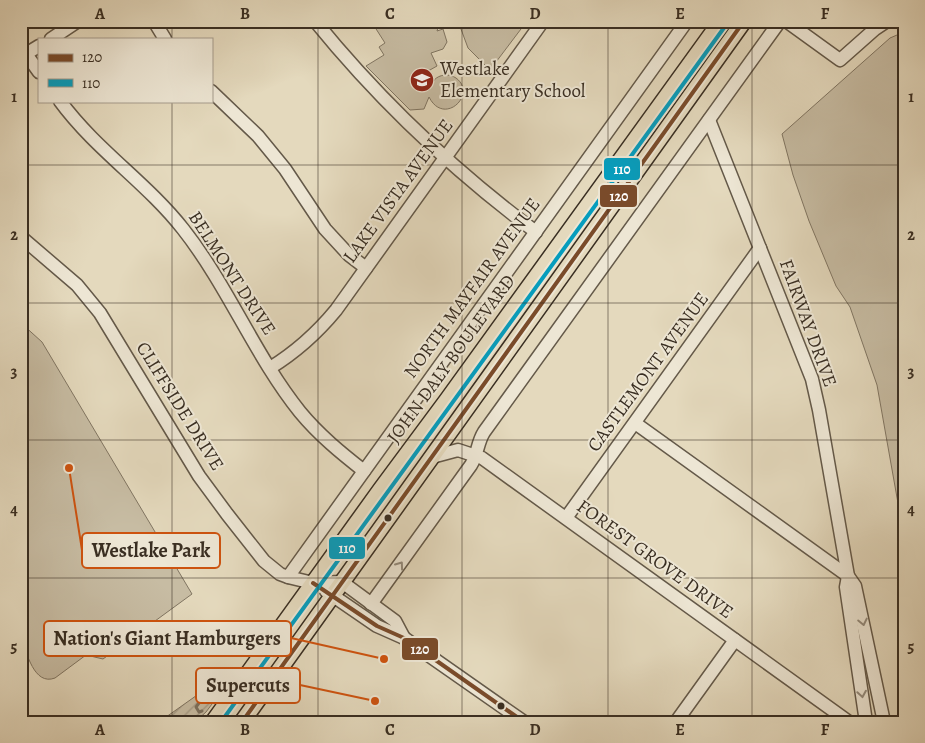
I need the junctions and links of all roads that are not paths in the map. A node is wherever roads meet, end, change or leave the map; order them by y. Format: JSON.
{"nodes":[{"id":1,"x":78,"y":21,"type":"edge"},
{"id":2,"x":154,"y":21,"type":"edge"},
{"id":3,"x":315,"y":21,"type":"edge"},
{"id":4,"x":543,"y":21,"type":"edge"},
{"id":5,"x":687,"y":21,"type":"edge"},
{"id":6,"x":721,"y":21,"type":"edge"},
{"id":7,"x":744,"y":21,"type":"edge"},
{"id":8,"x":780,"y":21,"type":"edge"},
{"id":9,"x":786,"y":21,"type":"edge"},
{"id":10,"x":887,"y":21,"type":"edge"},
{"id":11,"x":52,"y":38,"type":"edge"},
{"id":12,"x":164,"y":38,"type":"edge"},
{"id":13,"x":38,"y":47,"type":"edge"},
{"id":14,"x":24,"y":56,"type":"edge"},
{"id":15,"x":38,"y":71,"type":"edge"},
{"id":16,"x":212,"y":91,"type":"edge"},
{"id":17,"x":61,"y":102,"type":"edge"},
{"id":18,"x":709,"y":120,"type":"junction"},
{"id":19,"x":445,"y":158,"type":"junction"},
{"id":20,"x":536,"y":232,"type":"junction"},
{"id":21,"x":21,"y":237,"type":"edge"},
{"id":22,"x":760,"y":248,"type":"junction"},
{"id":23,"x":366,"y":268,"type":"junction"},
{"id":24,"x":270,"y":368,"type":"junction"},
{"id":25,"x":635,"y":423,"type":"junction"},
{"id":26,"x":477,"y":455,"type":"junction"},
{"id":27,"x":432,"y":457,"type":"junction"},
{"id":28,"x":364,"y":471,"type":"junction"},
{"id":29,"x":566,"y":518,"type":"junction"},
{"id":30,"x":848,"y":576,"type":"junction"},
{"id":31,"x":288,"y":577,"type":"junction"},
{"id":32,"x":342,"y":582,"type":"junction"},
{"id":33,"x":313,"y":583,"type":"junction"},
{"id":34,"x":332,"y":595,"type":"junction"},
{"id":35,"x":371,"y":604,"type":"junction"},
{"id":36,"x":404,"y":638,"type":"junction"},
{"id":37,"x":735,"y":640,"type":"junction"},
{"id":38,"x":214,"y":722,"type":"edge"},
{"id":39,"x":242,"y":722,"type":"edge"},
{"id":40,"x":524,"y":722,"type":"edge"},
{"id":41,"x":676,"y":722,"type":"edge"},
{"id":42,"x":849,"y":722,"type":"edge"},
{"id":43,"x":866,"y":722,"type":"edge"},
{"id":44,"x":884,"y":722,"type":"edge"}],
"edges":[{"from":1,"to":11,"type":"street"},
{"from":2,"to":12,"type":"street"},
{"from":3,"to":19,"type":"street"},
{"from":4,"to":19,"type":"street","name":"LAKE VISTA AVENUE"},
{"from":5,"to":20,"type":"street","name":"NORTH MAYFAIR AVENUE"},
{"from":6,"to":33,"type":"main road","name":"JOHN DALY BOULEVARD"},
{"from":7,"to":27,"type":"main road"},
{"from":8,"to":18,"type":"street"},
{"from":9,"to":10,"type":"street"},
{"from":13,"to":14,"type":"street"},
{"from":14,"to":15,"type":"street"},
{"from":16,"to":23,"type":"street"},
{"from":17,"to":24,"type":"street","name":"BELMONT DRIVE"},
{"from":18,"to":22,"type":"street","name":"FAIRWAY DRIVE"},
{"from":18,"to":26,"type":"street"},
{"from":19,"to":20,"type":"street"},
{"from":19,"to":23,"type":"street","name":"LAKE VISTA AVENUE"},
{"from":20,"to":28,"type":"street","name":"NORTH MAYFAIR AVENUE"},
{"from":21,"to":31,"type":"street","name":"CLIFFSIDE DRIVE"},
{"from":22,"to":25,"type":"street","name":"CASTLEMONT AVENUE"},
{"from":22,"to":30,"type":"street","name":"FAIRWAY DRIVE"},
{"from":23,"to":24,"type":"street","name":"LAKE VISTA AVENUE"},
{"from":24,"to":28,"type":"street","name":"BELMONT DRIVE"},
{"from":25,"to":29,"type":"street","name":"CASTLEMONT AVENUE"},
{"from":25,"to":30,"type":"street"},
{"from":26,"to":27,"type":"street","name":"FOREST GROVE DRIVE"},
{"from":26,"to":29,"type":"street","name":"FOREST GROVE DRIVE"},
{"from":35,"to":26,"type":"street","one_way":true},
{"from":27,"to":32,"type":"main road"},
{"from":28,"to":31,"type":"street","name":"NORTH MAYFAIR AVENUE"},
{"from":29,"to":37,"type":"street","name":"FOREST GROVE DRIVE"},
{"from":30,"to":43,"type":"street","name":"FAIRWAY DRIVE","one_way":true},
{"from":30,"to":44,"type":"street","name":"FAIRWAY DRIVE","one_way":true},
{"from":31,"to":33,"type":"street","name":"CLIFFSIDE DRIVE"},
{"from":32,"to":33,"type":"street"},
{"from":32,"to":34,"type":"main road"},
{"from":32,"to":35,"type":"street"},
{"from":33,"to":34,"type":"street"},
{"from":33,"to":38,"type":"main road","name":"JOHN DALY BOULEVARD"},
{"from":34,"to":36,"type":"street"},
{"from":34,"to":39,"type":"main road"},
{"from":35,"to":36,"type":"street"},
{"from":36,"to":40,"type":"street"},
{"from":37,"to":41,"type":"street"},
{"from":37,"to":42,"type":"street","name":"FOREST GROVE DRIVE"}]}
